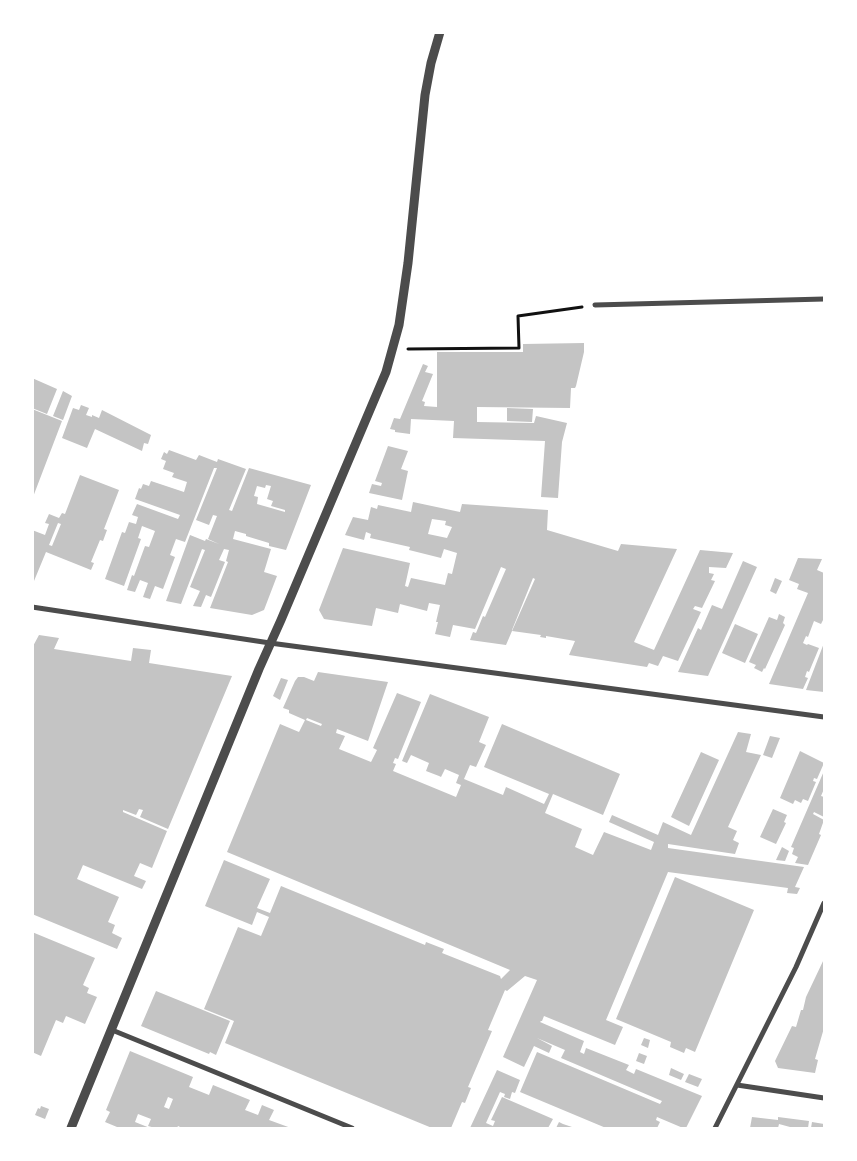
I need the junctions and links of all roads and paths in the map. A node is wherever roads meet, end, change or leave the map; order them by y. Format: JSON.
{"nodes":[{"id":1,"x":440,"y":32,"type":"edge"},
{"id":2,"x":824,"y":299,"type":"edge"},
{"id":3,"x":595,"y":305,"type":"joint"},
{"id":4,"x":392,"y":349,"type":"junction"},
{"id":5,"x":32,"y":607,"type":"edge"},
{"id":6,"x":270,"y":643,"type":"junction"},
{"id":7,"x":824,"y":718,"type":"edge"},
{"id":8,"x":824,"y":903,"type":"edge"},
{"id":9,"x":112,"y":1030,"type":"junction"},
{"id":10,"x":737,"y":1085,"type":"junction"},
{"id":11,"x":824,"y":1098,"type":"edge"},
{"id":12,"x":71,"y":1128,"type":"edge"},
{"id":13,"x":352,"y":1128,"type":"edge"},
{"id":14,"x":716,"y":1128,"type":"edge"}],
"edges":[{"from":1,"to":4,"type":"street"},
{"from":2,"to":3,"type":"street"},
{"from":3,"to":4,"type":"path"},
{"from":4,"to":6,"type":"street"},
{"from":5,"to":6,"type":"street"},
{"from":6,"to":7,"type":"street"},
{"from":6,"to":9,"type":"street"},
{"from":8,"to":10,"type":"street"},
{"from":9,"to":12,"type":"street"},
{"from":9,"to":13,"type":"street"},
{"from":10,"to":11,"type":"street"},
{"from":10,"to":14,"type":"street"}]}
